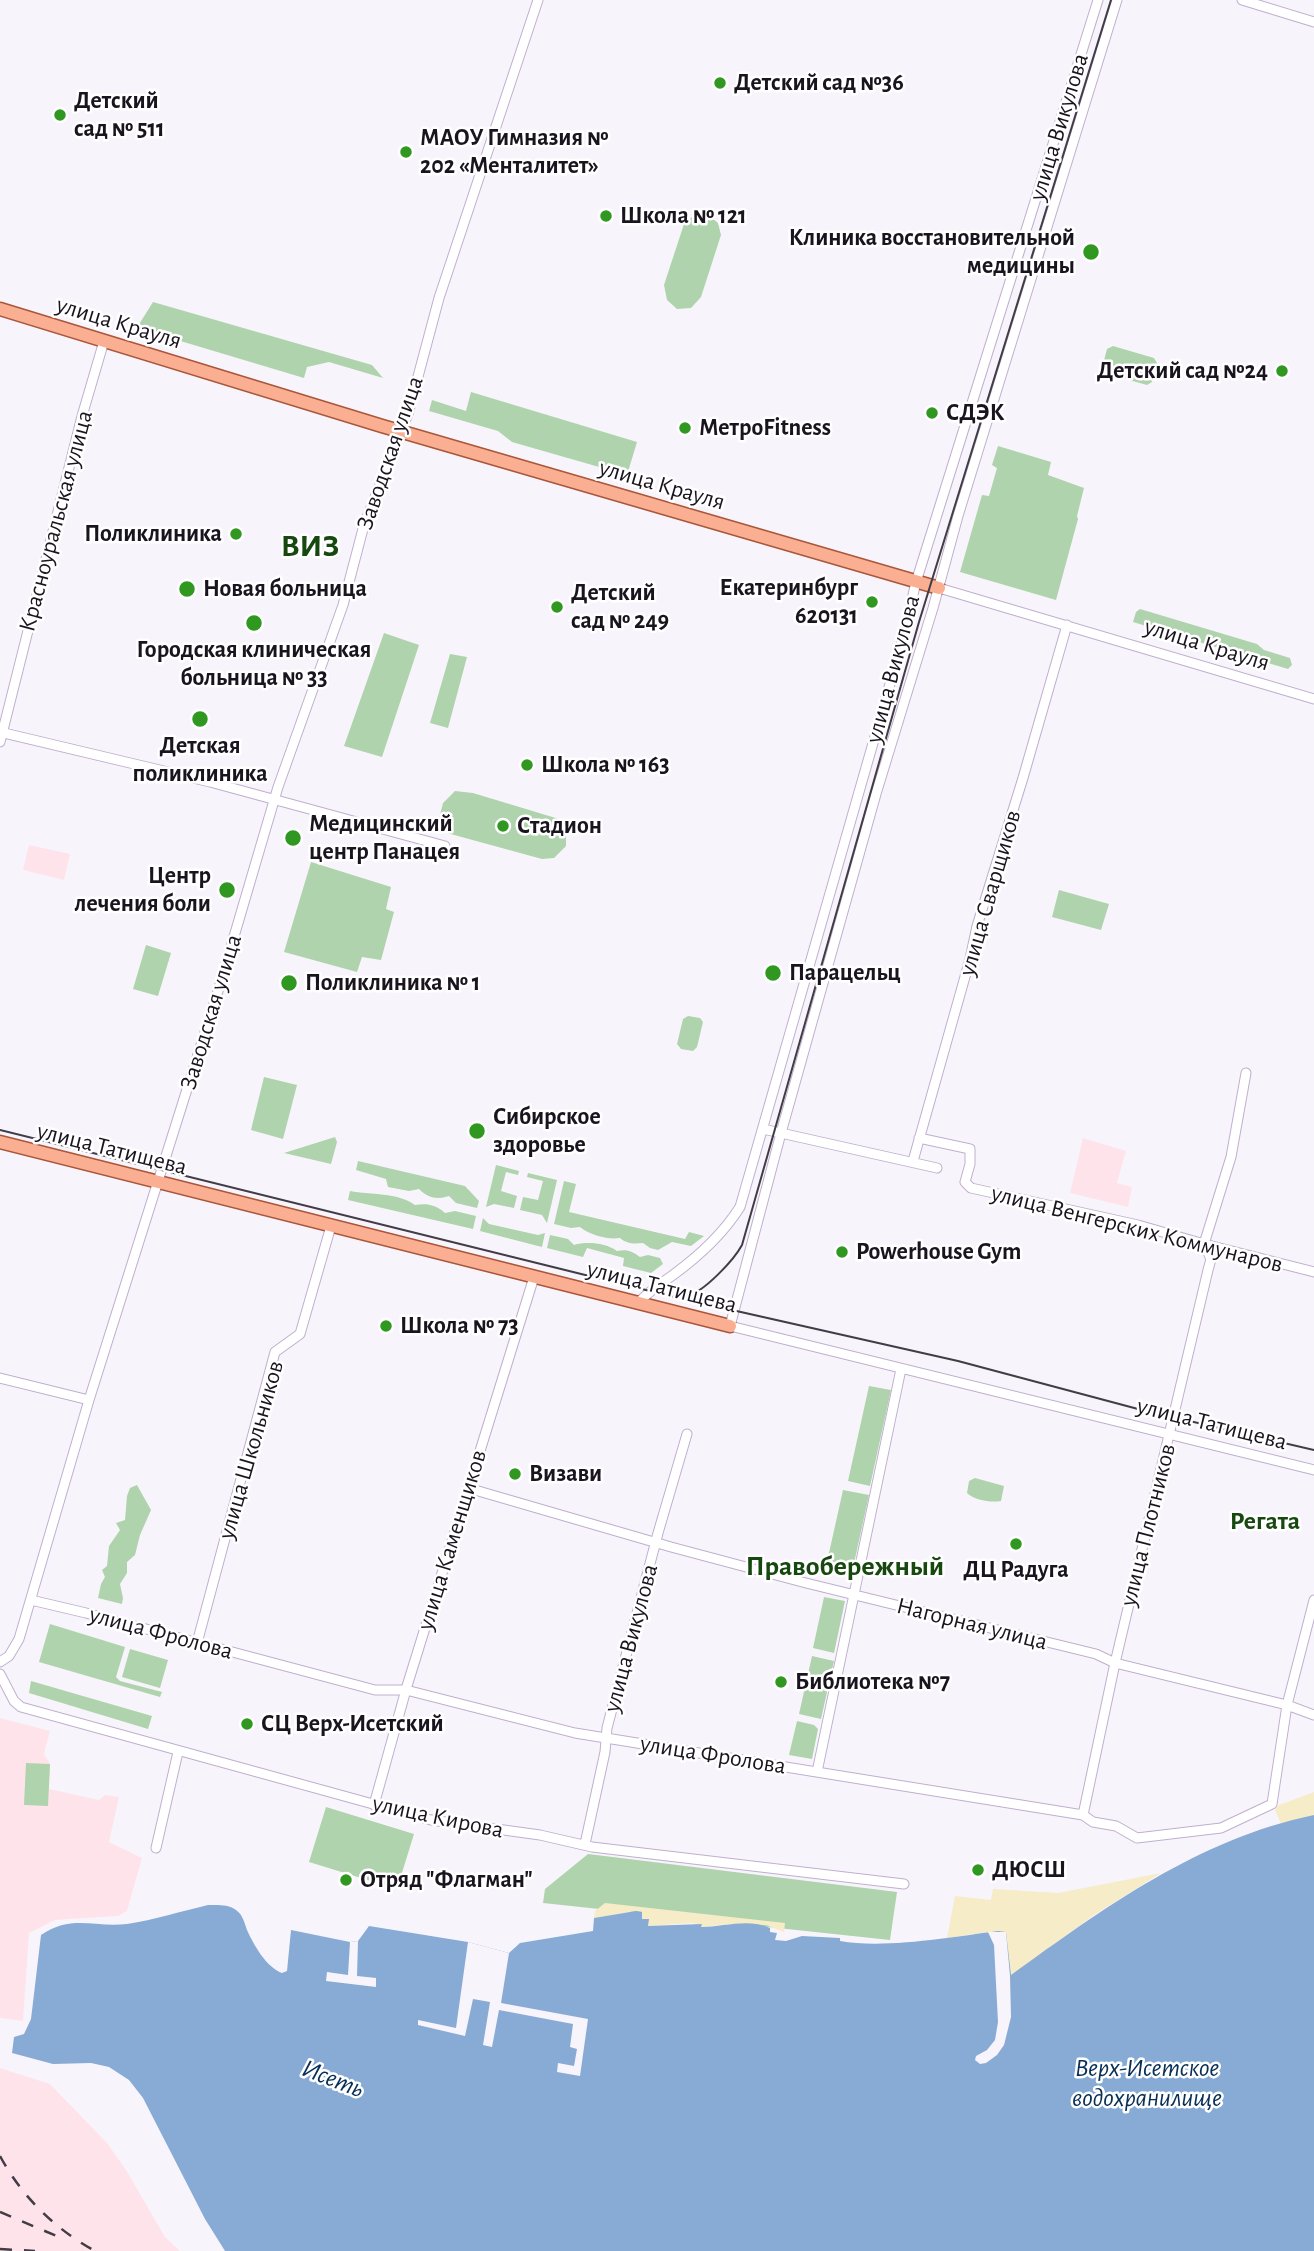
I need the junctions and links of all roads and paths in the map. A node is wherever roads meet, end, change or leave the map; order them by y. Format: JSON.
{"nodes":[{"id":1,"x":538,"y":0,"type":"edge"},
{"id":2,"x":1098,"y":0,"type":"edge"},
{"id":3,"x":1117,"y":0,"type":"edge"},
{"id":4,"x":1242,"y":0,"type":"edge"},
{"id":5,"x":1314,"y":22,"type":"edge"},
{"id":6,"x":0,"y":309,"type":"edge"},
{"id":7,"x":104,"y":341,"type":"junction"},
{"id":8,"x":401,"y":431,"type":"junction"},
{"id":9,"x":916,"y":582,"type":"junction"},
{"id":10,"x":939,"y":588,"type":"junction"},
{"id":11,"x":1067,"y":625,"type":"junction"},
{"id":12,"x":1314,"y":699,"type":"edge"},
{"id":13,"x":1,"y":736,"type":"edge"},
{"id":14,"x":275,"y":799,"type":"junction"},
{"id":15,"x":445,"y":846,"type":"dead end"},
{"id":16,"x":1246,"y":1073,"type":"dead end"},
{"id":17,"x":763,"y":1129,"type":"junction"},
{"id":18,"x":781,"y":1133,"type":"junction"},
{"id":19,"x":919,"y":1138,"type":"junction"},
{"id":20,"x":0,"y":1142,"type":"edge"},
{"id":21,"x":913,"y":1161,"type":"junction"},
{"id":22,"x":937,"y":1168,"type":"dead end"},
{"id":23,"x":159,"y":1182,"type":"junction"},
{"id":24,"x":331,"y":1226,"type":"junction"},
{"id":25,"x":1204,"y":1244,"type":"junction"},
{"id":26,"x":1314,"y":1272,"type":"edge"},
{"id":27,"x":534,"y":1277,"type":"junction"},
{"id":28,"x":638,"y":1303,"type":"junction"},
{"id":29,"x":730,"y":1326,"type":"junction"},
{"id":30,"x":901,"y":1369,"type":"junction"},
{"id":31,"x":0,"y":1378,"type":"edge"},
{"id":32,"x":89,"y":1400,"type":"junction"},
{"id":33,"x":687,"y":1434,"type":"dead end"},
{"id":34,"x":1170,"y":1435,"type":"junction"},
{"id":35,"x":1314,"y":1470,"type":"edge"},
{"id":36,"x":468,"y":1488,"type":"junction"},
{"id":37,"x":656,"y":1543,"type":"junction"},
{"id":38,"x":854,"y":1595,"type":"junction"},
{"id":39,"x":31,"y":1600,"type":"junction"},
{"id":40,"x":1314,"y":1600,"type":"edge"},
{"id":41,"x":197,"y":1643,"type":"junction"},
{"id":42,"x":0,"y":1662,"type":"edge"},
{"id":43,"x":1115,"y":1663,"type":"junction"},
{"id":44,"x":0,"y":1674,"type":"edge"},
{"id":45,"x":406,"y":1690,"type":"junction"},
{"id":46,"x":1287,"y":1705,"type":"junction"},
{"id":47,"x":1314,"y":1715,"type":"edge"},
{"id":48,"x":607,"y":1738,"type":"junction"},
{"id":49,"x":178,"y":1752,"type":"junction"},
{"id":50,"x":817,"y":1772,"type":"junction"},
{"id":51,"x":374,"y":1805,"type":"junction"},
{"id":52,"x":1083,"y":1815,"type":"junction"},
{"id":53,"x":585,"y":1844,"type":"junction"},
{"id":54,"x":156,"y":1848,"type":"dead end"},
{"id":55,"x":904,"y":1884,"type":"dead end"}],
"edges":[{"from":1,"to":8,"type":"street","name":"Заводская улица"},
{"from":2,"to":9,"type":"street","name":"улица Викулова"},
{"from":3,"to":10,"type":"street","name":"улица Викулова"},
{"from":4,"to":5,"type":"street"},
{"from":6,"to":7,"type":"main road","name":"улица Крауля"},
{"from":7,"to":8,"type":"main road","name":"улица Крауля"},
{"from":7,"to":13,"type":"street","name":"Красноуральская улица"},
{"from":8,"to":9,"type":"main road","name":"улица Крауля"},
{"from":8,"to":14,"type":"street","name":"Заводская улица"},
{"from":9,"to":10,"type":"main road","name":"улица Крауля"},
{"from":9,"to":17,"type":"street","name":"улица Викулова"},
{"from":10,"to":11,"type":"street","name":"улица Крауля"},
{"from":10,"to":18,"type":"street","name":"улица Викулова"},
{"from":11,"to":12,"type":"street","name":"улица Крауля"},
{"from":11,"to":19,"type":"street","name":"улица Сварщиков"},
{"from":13,"to":14,"type":"street"},
{"from":14,"to":15,"type":"street"},
{"from":14,"to":23,"type":"street","name":"Заводская улица"},
{"from":16,"to":25,"type":"street","name":"улица Плотников"},
{"from":17,"to":18,"type":"street"},
{"from":17,"to":28,"type":"street","name":"улица Викулова"},
{"from":18,"to":21,"type":"street"},
{"from":18,"to":29,"type":"street","name":"улица Викулова"},
{"from":19,"to":21,"type":"street","name":"улица Сварщиков"},
{"from":19,"to":25,"type":"street","name":"улица Венгерских Коммунаров"},
{"from":20,"to":23,"type":"main road","name":"улица Татищева"},
{"from":21,"to":22,"type":"street"},
{"from":23,"to":24,"type":"main road","name":"улица Татищева"},
{"from":23,"to":32,"type":"street","name":"Заводская улица"},
{"from":24,"to":27,"type":"main road","name":"улица Татищева"},
{"from":24,"to":41,"type":"street","name":"улица Школьников"},
{"from":25,"to":26,"type":"street","name":"улица Венгерских Коммунаров"},
{"from":25,"to":34,"type":"street","name":"улица Плотников"},
{"from":27,"to":28,"type":"main road","name":"улица Татищева"},
{"from":27,"to":36,"type":"street","name":"улица Каменщиков"},
{"from":28,"to":29,"type":"main road","name":"улица Татищева"},
{"from":29,"to":30,"type":"street","name":"улица Татищева"},
{"from":30,"to":34,"type":"street","name":"улица Татищева"},
{"from":30,"to":38,"type":"street"},
{"from":31,"to":32,"type":"street"},
{"from":32,"to":39,"type":"street","name":"Заводская улица"},
{"from":33,"to":37,"type":"street","name":"улица Викулова"},
{"from":34,"to":35,"type":"street","name":"улица Татищева"},
{"from":34,"to":43,"type":"street","name":"улица Плотников"},
{"from":36,"to":37,"type":"street","name":"Нагорная улица"},
{"from":36,"to":45,"type":"street","name":"улица Каменщиков"},
{"from":37,"to":38,"type":"street","name":"Нагорная улица"},
{"from":37,"to":48,"type":"street","name":"улица Викулова"},
{"from":38,"to":43,"type":"street","name":"Нагорная улица"},
{"from":38,"to":50,"type":"street"},
{"from":39,"to":41,"type":"street","name":"улица Фролова"},
{"from":39,"to":42,"type":"street","name":"Заводская улица"},
{"from":40,"to":46,"type":"street"},
{"from":41,"to":45,"type":"street","name":"улица Фролова"},
{"from":43,"to":46,"type":"street","name":"Нагорная улица"},
{"from":43,"to":52,"type":"street","name":"улица Плотников"},
{"from":44,"to":49,"type":"street","name":"улица Кирова"},
{"from":45,"to":48,"type":"street","name":"улица Фролова"},
{"from":45,"to":51,"type":"street","name":"улица Каменщиков"},
{"from":46,"to":47,"type":"street","name":"Нагорная улица"},
{"from":46,"to":52,"type":"street","name":"улица Фролова"},
{"from":48,"to":50,"type":"street","name":"улица Фролова"},
{"from":48,"to":53,"type":"street","name":"улица Викулова"},
{"from":49,"to":51,"type":"street","name":"улица Кирова"},
{"from":49,"to":54,"type":"street"},
{"from":50,"to":52,"type":"street","name":"улица Фролова"},
{"from":51,"to":53,"type":"street","name":"улица Кирова"},
{"from":53,"to":55,"type":"street","name":"улица Кирова"}]}
